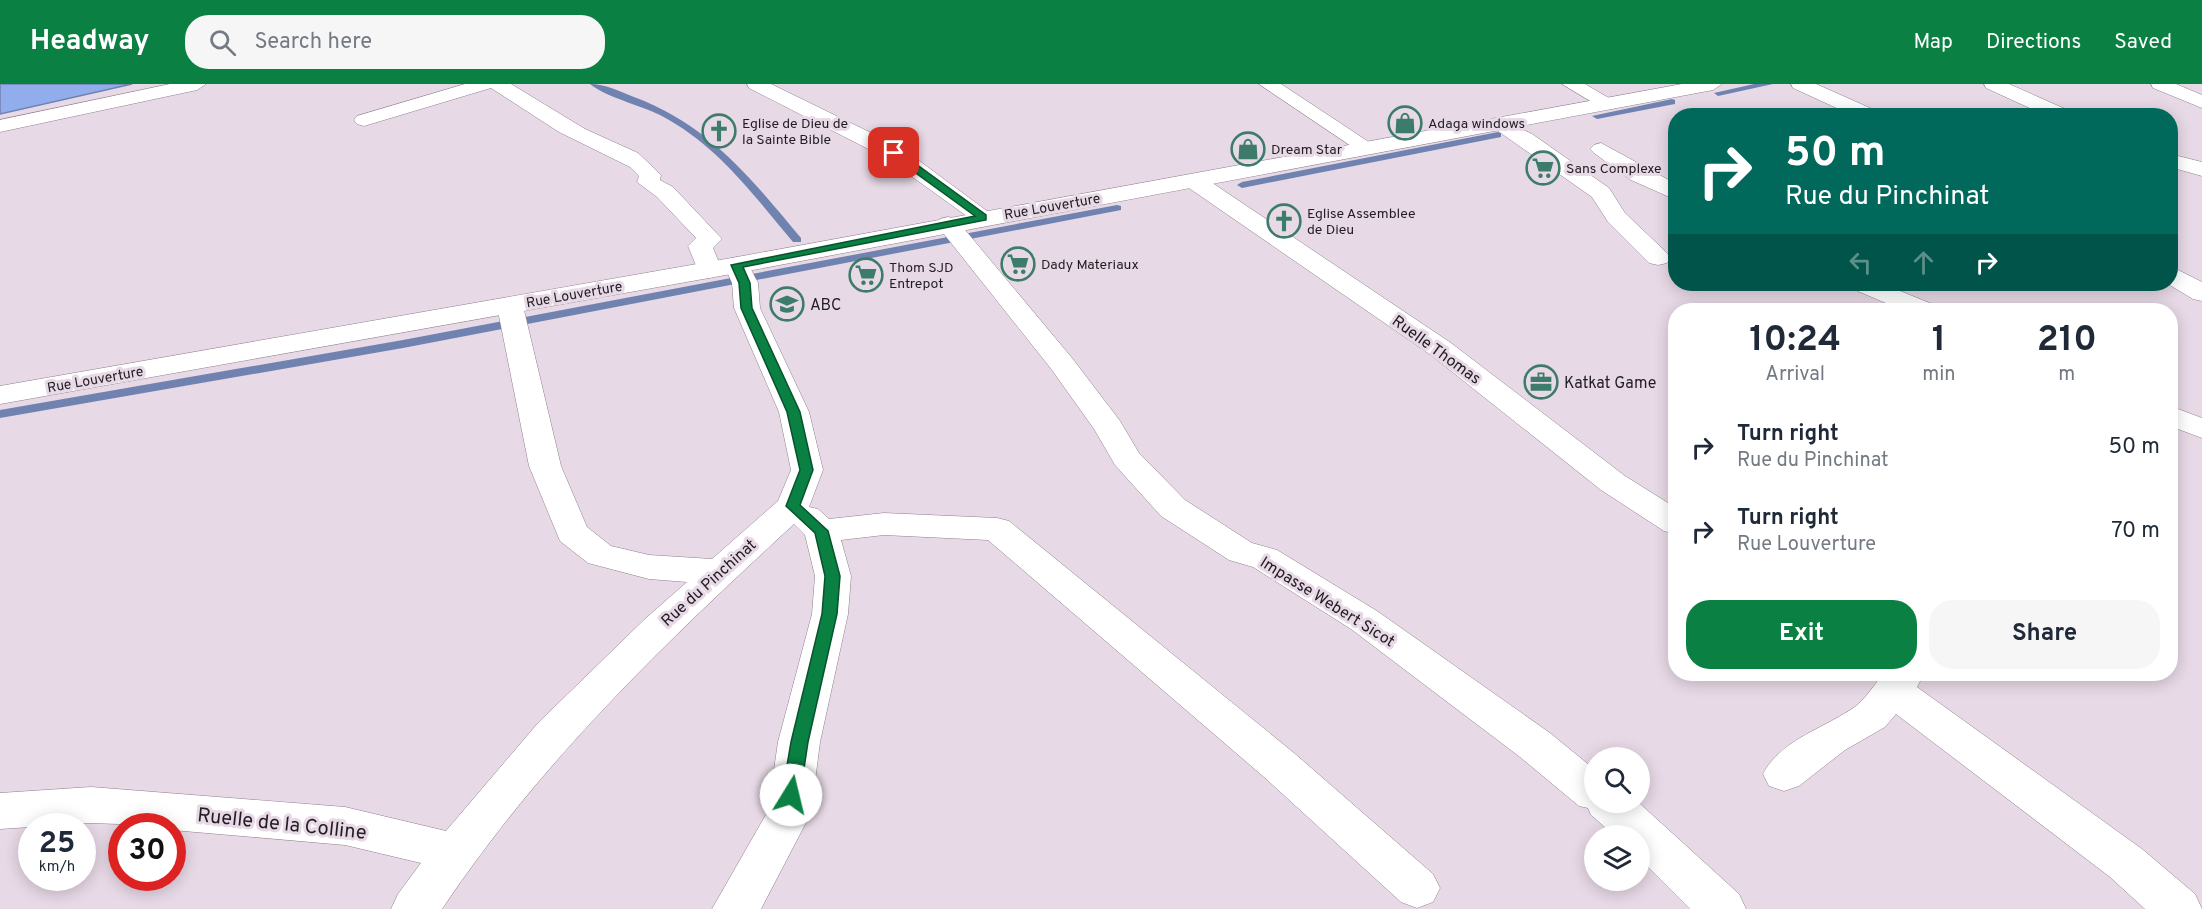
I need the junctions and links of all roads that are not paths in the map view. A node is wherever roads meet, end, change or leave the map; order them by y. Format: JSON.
{"nodes":[{"id":1,"x":197,"y":84,"type":"edge"},
{"id":2,"x":485,"y":84,"type":"edge"},
{"id":3,"x":498,"y":84,"type":"edge"},
{"id":4,"x":756,"y":84,"type":"edge"},
{"id":5,"x":1268,"y":84,"type":"edge"},
{"id":6,"x":1571,"y":84,"type":"edge"},
{"id":7,"x":1713,"y":84,"type":"edge"},
{"id":8,"x":1800,"y":84,"type":"edge"},
{"id":9,"x":1993,"y":84,"type":"edge"},
{"id":10,"x":2160,"y":84,"type":"edge"},
{"id":11,"x":2202,"y":102,"type":"edge"},
{"id":12,"x":1609,"y":104,"type":"junction"},
{"id":13,"x":1854,"y":108,"type":"edge"},
{"id":14,"x":2047,"y":108,"type":"edge"},
{"id":15,"x":364,"y":120,"type":"dead end"},
{"id":16,"x":1498,"y":124,"type":"junction"},
{"id":17,"x":0,"y":126,"type":"edge"},
{"id":18,"x":1367,"y":148,"type":"junction"},
{"id":19,"x":1601,"y":149,"type":"dead end"},
{"id":20,"x":2178,"y":162,"type":"edge"},
{"id":21,"x":2202,"y":169,"type":"edge"},
{"id":22,"x":1194,"y":181,"type":"junction"},
{"id":23,"x":1668,"y":189,"type":"edge"},
{"id":24,"x":962,"y":229,"type":"junction"},
{"id":25,"x":1658,"y":258,"type":"dead end"},
{"id":26,"x":709,"y":270,"type":"junction"},
{"id":27,"x":741,"y":275,"type":"junction"},
{"id":28,"x":2178,"y":279,"type":"edge"},
{"id":29,"x":1878,"y":291,"type":"edge"},
{"id":30,"x":2202,"y":293,"type":"edge"},
{"id":31,"x":1907,"y":303,"type":"edge"},
{"id":32,"x":512,"y":318,"type":"junction"},
{"id":33,"x":0,"y":395,"type":"edge"},
{"id":34,"x":2178,"y":418,"type":"edge"},
{"id":35,"x":2202,"y":429,"type":"edge"},
{"id":36,"x":807,"y":518,"type":"junction"},
{"id":37,"x":1668,"y":518,"type":"edge"},
{"id":38,"x":720,"y":572,"type":"junction"},
{"id":39,"x":1899,"y":682,"type":"edge"},
{"id":40,"x":1784,"y":774,"type":"dead end"},
{"id":41,"x":1584,"y":785,"type":"edge"},
{"id":42,"x":0,"y":811,"type":"edge"},
{"id":43,"x":1619,"y":813,"type":"edge"},
{"id":44,"x":454,"y":852,"type":"junction"},
{"id":45,"x":1417,"y":888,"type":"dead end"},
{"id":46,"x":415,"y":909,"type":"edge"},
{"id":47,"x":736,"y":909,"type":"edge"},
{"id":48,"x":1722,"y":909,"type":"edge"},
{"id":49,"x":2178,"y":909,"type":"edge"}],
"edges":[{"from":1,"to":17,"type":"street"},
{"from":2,"to":15,"type":"street"},
{"from":3,"to":26,"type":"street"},
{"from":4,"to":24,"type":"street"},
{"from":5,"to":18,"type":"street"},
{"from":6,"to":12,"type":"street"},
{"from":7,"to":12,"type":"street","name":"Rue Louverture"},
{"from":8,"to":13,"type":"street"},
{"from":9,"to":14,"type":"street"},
{"from":10,"to":11,"type":"street"},
{"from":12,"to":16,"type":"street","name":"Rue Louverture"},
{"from":16,"to":18,"type":"street","name":"Rue Louverture"},
{"from":16,"to":25,"type":"street"},
{"from":18,"to":22,"type":"street","name":"Rue Louverture"},
{"from":19,"to":23,"type":"street"},
{"from":20,"to":21,"type":"street"},
{"from":22,"to":24,"type":"street","name":"Rue Louverture"},
{"from":22,"to":37,"type":"street","name":"Ruelle Thomas"},
{"from":24,"to":27,"type":"street","name":"Rue Louverture"},
{"from":24,"to":41,"type":"street","name":"Impasse Webert Sicot"},
{"from":26,"to":27,"type":"street","name":"Rue Louverture"},
{"from":26,"to":32,"type":"street","name":"Rue Louverture"},
{"from":27,"to":36,"type":"street","name":"Rue du Pinchinat"},
{"from":28,"to":30,"type":"street"},
{"from":29,"to":31,"type":"street"},
{"from":32,"to":33,"type":"street","name":"Rue Louverture"},
{"from":32,"to":38,"type":"street"},
{"from":34,"to":35,"type":"street"},
{"from":36,"to":38,"type":"street","name":"Rue du Pinchinat"},
{"from":36,"to":45,"type":"street"},
{"from":36,"to":47,"type":"street"},
{"from":38,"to":44,"type":"street","name":"Rue du Pinchinat"},
{"from":39,"to":40,"type":"street"},
{"from":39,"to":49,"type":"street"},
{"from":42,"to":44,"type":"street","name":"Ruelle de la Colline"},
{"from":43,"to":48,"type":"street"},
{"from":44,"to":46,"type":"street","name":"Rue du Pinchinat"}]}
